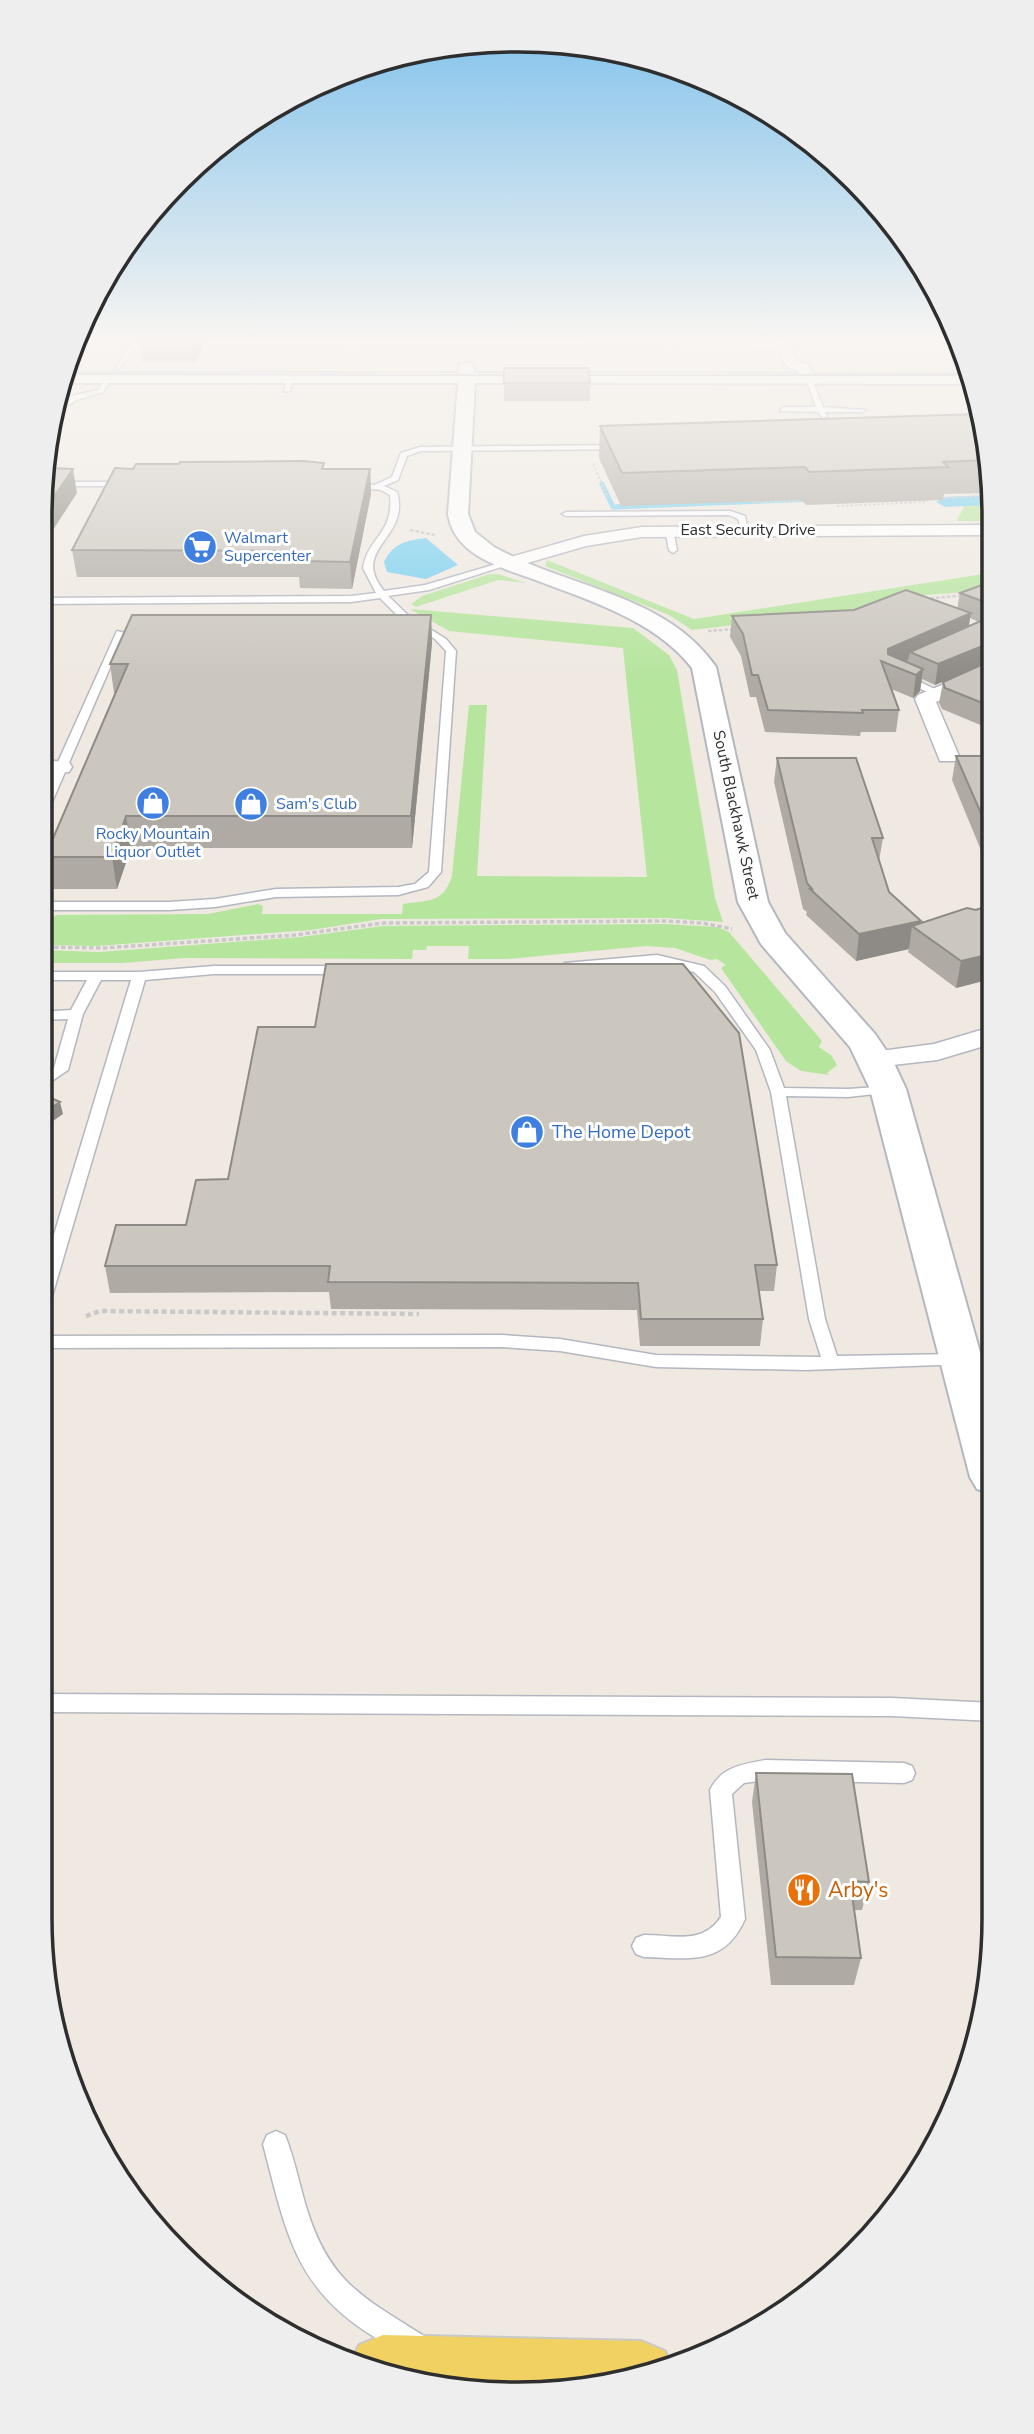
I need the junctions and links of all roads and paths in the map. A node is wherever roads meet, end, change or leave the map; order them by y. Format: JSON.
{"nodes":[{"id":1,"x":409,"y":452,"type":"edge"},
{"id":2,"x":463,"y":452,"type":"edge"},
{"id":3,"x":588,"y":454,"type":"dead end"},
{"id":4,"x":143,"y":482,"type":"edge"},
{"id":5,"x":337,"y":482,"type":"edge"},
{"id":6,"x":53,"y":484,"type":"edge"},
{"id":7,"x":374,"y":487,"type":"junction"},
{"id":8,"x":608,"y":495,"type":"dead end"},
{"id":9,"x":981,"y":496,"type":"edge"},
{"id":10,"x":806,"y":500,"type":"edge"},
{"id":11,"x":751,"y":502,"type":"edge"},
{"id":12,"x":829,"y":506,"type":"edge"},
{"id":13,"x":566,"y":514,"type":"dead end"},
{"id":14,"x":404,"y":528,"type":"dead end"},
{"id":15,"x":745,"y":529,"type":"junction"},
{"id":16,"x":669,"y":530,"type":"junction"},
{"id":17,"x":982,"y":530,"type":"edge"},
{"id":18,"x":443,"y":536,"type":"dead end"},
{"id":19,"x":673,"y":550,"type":"dead end"},
{"id":20,"x":510,"y":563,"type":"junction"},
{"id":21,"x":973,"y":593,"type":"edge"},
{"id":22,"x":383,"y":596,"type":"junction"},
{"id":23,"x":962,"y":596,"type":"junction"},
{"id":24,"x":932,"y":599,"type":"junction"},
{"id":25,"x":920,"y":600,"type":"edge"},
{"id":26,"x":52,"y":601,"type":"edge"},
{"id":27,"x":948,"y":601,"type":"dead end"},
{"id":28,"x":959,"y":602,"type":"edge"},
{"id":29,"x":743,"y":628,"type":"edge"},
{"id":30,"x":706,"y":631,"type":"dead end"},
{"id":31,"x":120,"y":633,"type":"dead end"},
{"id":32,"x":903,"y":667,"type":"edge"},
{"id":33,"x":982,"y":673,"type":"edge"},
{"id":34,"x":938,"y":692,"type":"junction"},
{"id":35,"x":948,"y":756,"type":"dead end"},
{"id":36,"x":52,"y":765,"type":"edge"},
{"id":37,"x":52,"y":906,"type":"edge"},
{"id":38,"x":732,"y":929,"type":"dead end"},
{"id":39,"x":52,"y":947,"type":"edge"},
{"id":40,"x":556,"y":968,"type":"edge"},
{"id":41,"x":362,"y":970,"type":"edge"},
{"id":42,"x":52,"y":976,"type":"edge"},
{"id":43,"x":96,"y":976,"type":"junction"},
{"id":44,"x":139,"y":976,"type":"junction"},
{"id":45,"x":76,"y":1014,"type":"junction"},
{"id":46,"x":52,"y":1015,"type":"edge"},
{"id":47,"x":982,"y":1038,"type":"edge"},
{"id":48,"x":875,"y":1059,"type":"junction"},
{"id":49,"x":52,"y":1076,"type":"edge"},
{"id":50,"x":888,"y":1089,"type":"junction"},
{"id":51,"x":778,"y":1092,"type":"junction"},
{"id":52,"x":52,"y":1270,"type":"edge"},
{"id":53,"x":419,"y":1314,"type":"dead end"},
{"id":54,"x":86,"y":1316,"type":"dead end"},
{"id":55,"x":52,"y":1342,"type":"edge"},
{"id":56,"x":961,"y":1360,"type":"junction"},
{"id":57,"x":831,"y":1363,"type":"junction"},
{"id":58,"x":982,"y":1439,"type":"edge"},
{"id":59,"x":52,"y":1703,"type":"edge"},
{"id":60,"x":982,"y":1711,"type":"edge"},
{"id":61,"x":904,"y":1773,"type":"dead end"},
{"id":62,"x":644,"y":1946,"type":"dead end"},
{"id":63,"x":276,"y":2144,"type":"dead end"},
{"id":64,"x":413,"y":2370,"type":"edge"},
{"id":65,"x":455,"y":2371,"type":"junction"},
{"id":66,"x":601,"y":2374,"type":"edge"}],
"edges":[{"from":1,"to":7,"type":"lane"},
{"from":2,"to":20,"type":"street","name":"South Blackhawk Street"},
{"from":3,"to":8,"type":"path"},
{"from":4,"to":6,"type":"lane"},
{"from":5,"to":7,"type":"lane"},
{"from":7,"to":22,"type":"lane"},
{"from":9,"to":12,"type":"path"},
{"from":10,"to":11,"type":"path"},
{"from":13,"to":15,"type":"lane"},
{"from":14,"to":18,"type":"path"},
{"from":15,"to":16,"type":"street","name":"East Security Drive"},
{"from":15,"to":17,"type":"street","name":"East Security Drive"},
{"from":16,"to":19,"type":"lane"},
{"from":16,"to":20,"type":"street","name":"East Security Drive"},
{"from":20,"to":22,"type":"lane"},
{"from":20,"to":48,"type":"street","name":"South Blackhawk Street"},
{"from":21,"to":23,"type":"path"},
{"from":22,"to":26,"type":"lane"},
{"from":22,"to":37,"type":"lane"},
{"from":23,"to":24,"type":"path"},
{"from":23,"to":28,"type":"path"},
{"from":24,"to":25,"type":"path"},
{"from":24,"to":27,"type":"path"},
{"from":29,"to":30,"type":"path"},
{"from":31,"to":36,"type":"lane"},
{"from":32,"to":34,"type":"lane"},
{"from":33,"to":34,"type":"street"},
{"from":34,"to":35,"type":"street"},
{"from":38,"to":39,"type":"path"},
{"from":40,"to":51,"type":"lane"},
{"from":41,"to":44,"type":"lane"},
{"from":42,"to":43,"type":"lane"},
{"from":43,"to":44,"type":"lane"},
{"from":43,"to":45,"type":"lane"},
{"from":44,"to":52,"type":"lane"},
{"from":45,"to":46,"type":"lane"},
{"from":45,"to":49,"type":"lane"},
{"from":47,"to":48,"type":"street"},
{"from":48,"to":50,"type":"street","name":"South Blackhawk Street"},
{"from":50,"to":51,"type":"lane"},
{"from":50,"to":56,"type":"street","name":"South Blackhawk Street"},
{"from":51,"to":57,"type":"lane"},
{"from":53,"to":54,"type":"path"},
{"from":55,"to":57,"type":"lane"},
{"from":56,"to":57,"type":"lane"},
{"from":56,"to":58,"type":"street","name":"South Blackhawk Street"},
{"from":59,"to":60,"type":"lane"},
{"from":61,"to":62,"type":"lane"},
{"from":63,"to":65,"type":"lane"},
{"from":64,"to":65,"type":"main road"},
{"from":65,"to":66,"type":"main road"}]}
